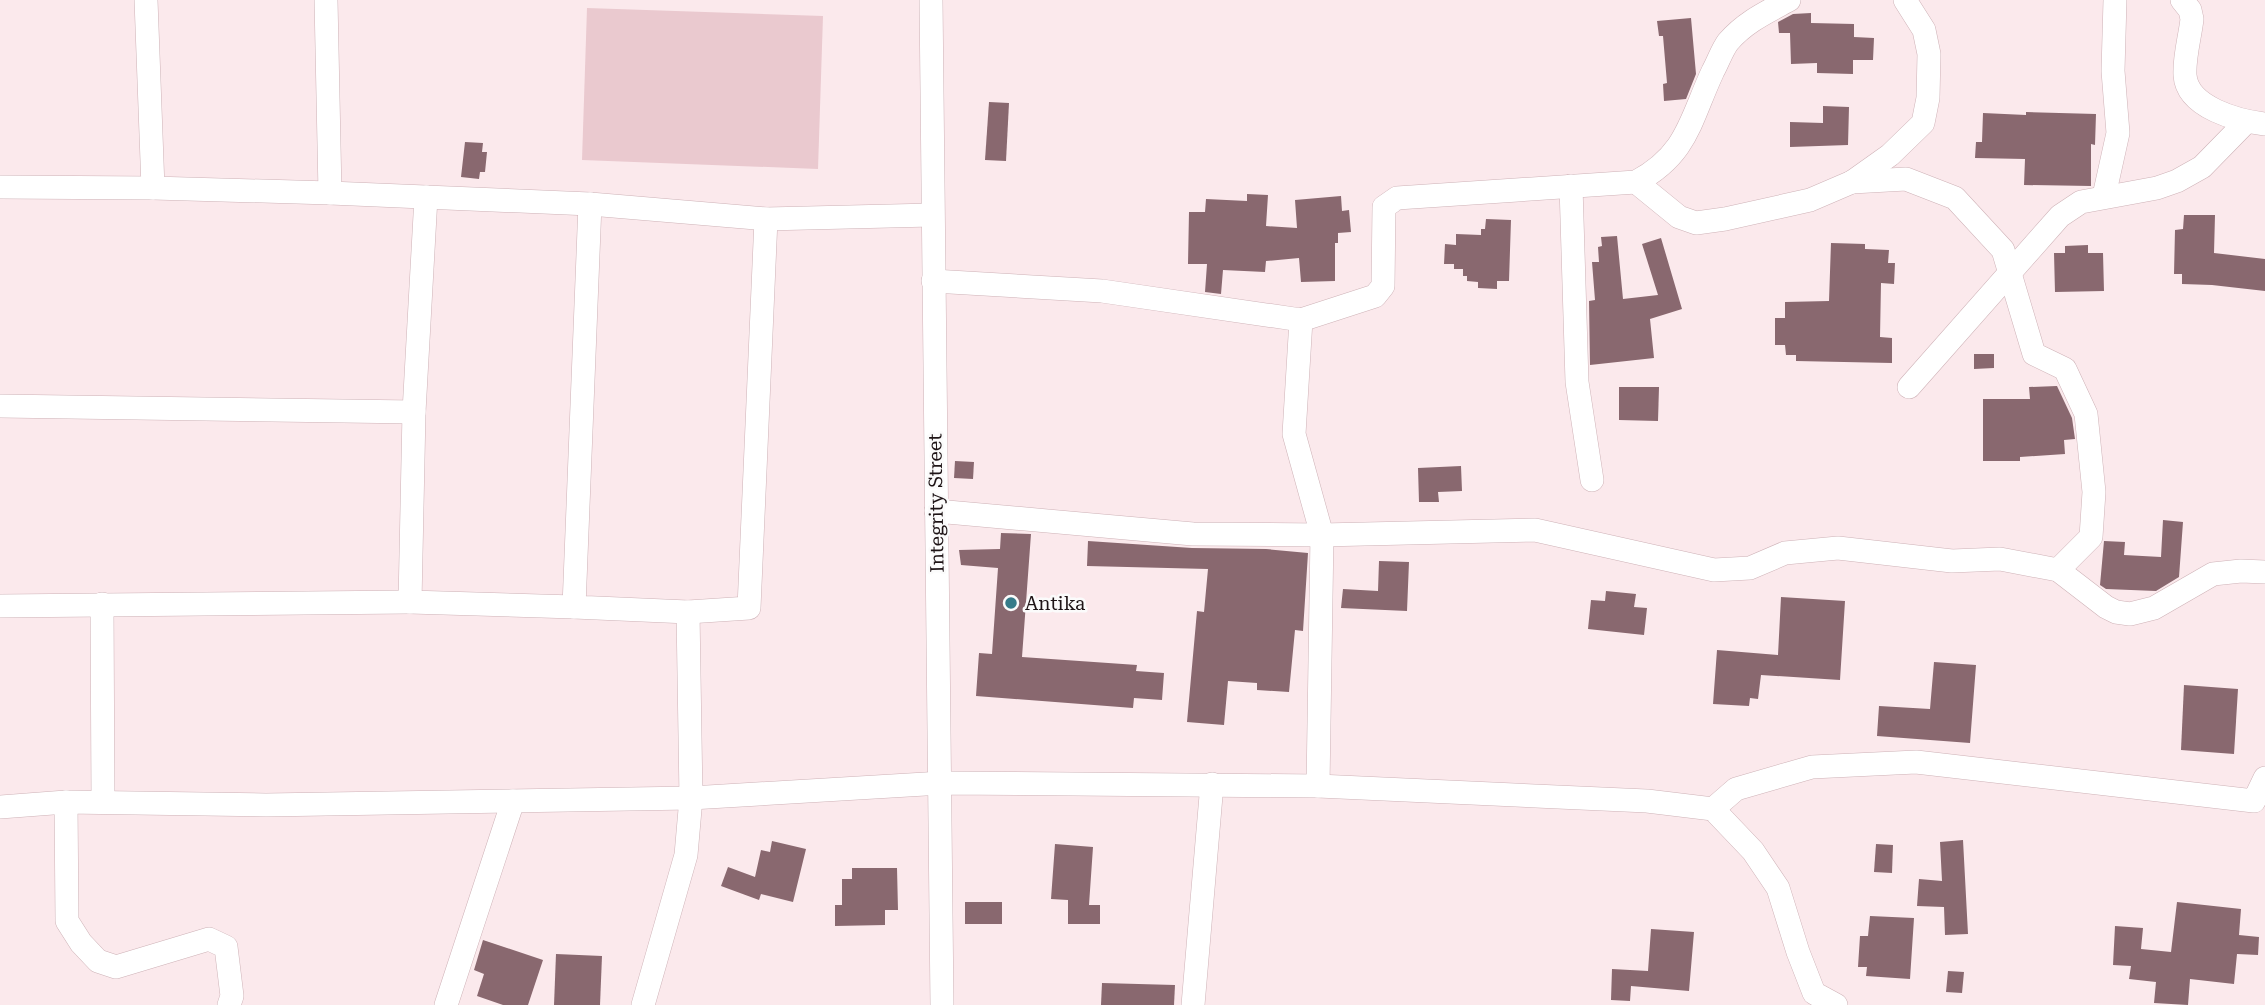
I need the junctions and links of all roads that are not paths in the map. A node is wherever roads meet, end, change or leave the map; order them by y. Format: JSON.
{"nodes":[{"id":1,"x":146,"y":0,"type":"edge"},
{"id":2,"x":326,"y":0,"type":"edge"},
{"id":3,"x":931,"y":0,"type":"edge"},
{"id":4,"x":1789,"y":0,"type":"edge"},
{"id":5,"x":1905,"y":0,"type":"edge"},
{"id":6,"x":2115,"y":0,"type":"edge"},
{"id":7,"x":2182,"y":0,"type":"edge"},
{"id":8,"x":2255,"y":123,"type":"edge"},
{"id":9,"x":1636,"y":182,"type":"junction"},
{"id":10,"x":1852,"y":183,"type":"junction"},
{"id":11,"x":1571,"y":186,"type":"junction"},
{"id":12,"x":0,"y":187,"type":"edge"},
{"id":13,"x":153,"y":188,"type":"junction"},
{"id":14,"x":330,"y":193,"type":"junction"},
{"id":15,"x":2104,"y":196,"type":"junction"},
{"id":16,"x":426,"y":197,"type":"junction"},
{"id":17,"x":590,"y":204,"type":"junction"},
{"id":18,"x":932,"y":215,"type":"junction"},
{"id":19,"x":766,"y":219,"type":"junction"},
{"id":20,"x":2009,"y":274,"type":"junction"},
{"id":21,"x":933,"y":281,"type":"junction"},
{"id":22,"x":1301,"y":320,"type":"junction"},
{"id":23,"x":1909,"y":387,"type":"dead end"},
{"id":24,"x":0,"y":406,"type":"edge"},
{"id":25,"x":414,"y":412,"type":"junction"},
{"id":26,"x":1592,"y":480,"type":"dead end"},
{"id":27,"x":936,"y":510,"type":"junction"},
{"id":28,"x":1322,"y":535,"type":"junction"},
{"id":29,"x":2058,"y":570,"type":"junction"},
{"id":30,"x":2265,"y":572,"type":"edge"},
{"id":31,"x":410,"y":602,"type":"junction"},
{"id":32,"x":102,"y":604,"type":"junction"},
{"id":33,"x":0,"y":606,"type":"edge"},
{"id":34,"x":574,"y":607,"type":"junction"},
{"id":35,"x":688,"y":612,"type":"junction"},
{"id":36,"x":2265,"y":778,"type":"edge"},
{"id":37,"x":942,"y":783,"type":"junction"},
{"id":38,"x":1212,"y":784,"type":"junction"},
{"id":39,"x":1318,"y":786,"type":"junction"},
{"id":40,"x":691,"y":798,"type":"junction"},
{"id":41,"x":513,"y":801,"type":"junction"},
{"id":42,"x":66,"y":802,"type":"junction"},
{"id":43,"x":103,"y":802,"type":"junction"},
{"id":44,"x":0,"y":807,"type":"edge"},
{"id":45,"x":1713,"y":809,"type":"junction"},
{"id":46,"x":229,"y":1005,"type":"edge"},
{"id":47,"x":446,"y":1005,"type":"edge"},
{"id":48,"x":643,"y":1005,"type":"edge"},
{"id":49,"x":942,"y":1005,"type":"edge"},
{"id":50,"x":1193,"y":1005,"type":"edge"},
{"id":51,"x":1836,"y":1005,"type":"edge"}],
"edges":[{"from":1,"to":13,"type":"street"},
{"from":2,"to":14,"type":"street"},
{"from":3,"to":18,"type":"street","name":"Integrity Street"},
{"from":4,"to":9,"type":"street"},
{"from":5,"to":10,"type":"street"},
{"from":6,"to":15,"type":"street"},
{"from":7,"to":8,"type":"street"},
{"from":8,"to":15,"type":"street"},
{"from":9,"to":10,"type":"street"},
{"from":9,"to":11,"type":"street"},
{"from":10,"to":20,"type":"street"},
{"from":11,"to":22,"type":"street"},
{"from":11,"to":26,"type":"street"},
{"from":12,"to":13,"type":"street"},
{"from":13,"to":14,"type":"street"},
{"from":14,"to":16,"type":"street"},
{"from":15,"to":20,"type":"street"},
{"from":16,"to":17,"type":"street"},
{"from":16,"to":25,"type":"street"},
{"from":17,"to":19,"type":"street"},
{"from":17,"to":34,"type":"street"},
{"from":18,"to":19,"type":"street"},
{"from":18,"to":21,"type":"street","name":"Integrity Street"},
{"from":19,"to":35,"type":"street"},
{"from":20,"to":23,"type":"street"},
{"from":20,"to":29,"type":"street"},
{"from":21,"to":22,"type":"street"},
{"from":21,"to":27,"type":"street","name":"Integrity Street"},
{"from":22,"to":28,"type":"street"},
{"from":24,"to":25,"type":"street"},
{"from":25,"to":31,"type":"street"},
{"from":27,"to":28,"type":"street"},
{"from":27,"to":37,"type":"street","name":"Integrity Street"},
{"from":28,"to":29,"type":"street"},
{"from":28,"to":39,"type":"street"},
{"from":29,"to":30,"type":"street"},
{"from":31,"to":32,"type":"street"},
{"from":31,"to":34,"type":"street"},
{"from":32,"to":33,"type":"street"},
{"from":32,"to":43,"type":"street"},
{"from":34,"to":35,"type":"street"},
{"from":35,"to":40,"type":"street"},
{"from":36,"to":45,"type":"street"},
{"from":37,"to":38,"type":"street"},
{"from":37,"to":40,"type":"street"},
{"from":37,"to":49,"type":"street","name":"Integrity Street"},
{"from":38,"to":39,"type":"street"},
{"from":38,"to":50,"type":"street"},
{"from":39,"to":45,"type":"street"},
{"from":40,"to":41,"type":"street"},
{"from":40,"to":48,"type":"street"},
{"from":41,"to":43,"type":"street"},
{"from":41,"to":47,"type":"street"},
{"from":42,"to":43,"type":"street"},
{"from":42,"to":44,"type":"street"},
{"from":42,"to":46,"type":"street"},
{"from":45,"to":51,"type":"street"}]}
